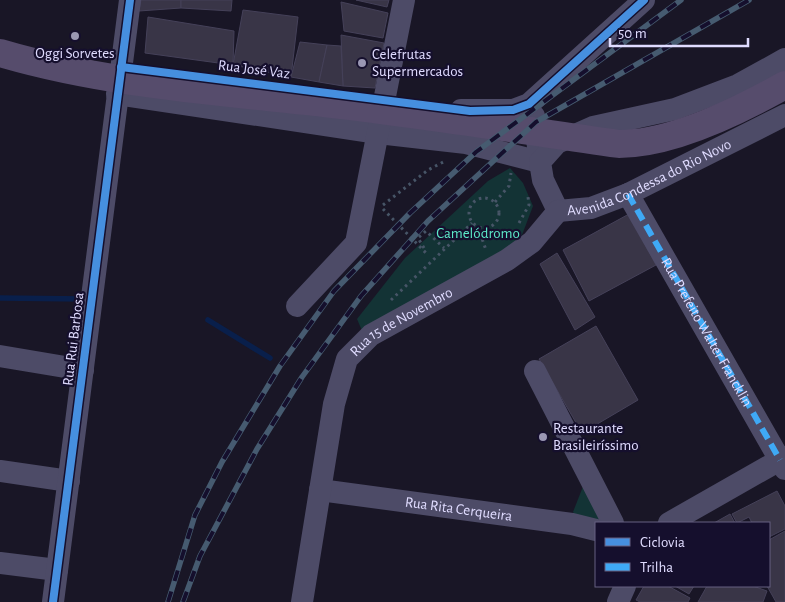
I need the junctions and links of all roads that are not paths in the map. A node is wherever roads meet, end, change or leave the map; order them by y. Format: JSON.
{"nodes":[{"id":1,"x":130,"y":0,"type":"edge"},
{"id":2,"x":404,"y":0,"type":"edge"},
{"id":3,"x":644,"y":0,"type":"edge"},
{"id":4,"x":0,"y":52,"type":"edge"},
{"id":5,"x":785,"y":59,"type":"edge"},
{"id":6,"x":119,"y":80,"type":"junction"},
{"id":7,"x":785,"y":85,"type":"edge"},
{"id":8,"x":384,"y":99,"type":"junction"},
{"id":9,"x":529,"y":104,"type":"junction"},
{"id":10,"x":785,"y":115,"type":"edge"},
{"id":11,"x":378,"y":133,"type":"junction"},
{"id":12,"x":540,"y":162,"type":"junction"},
{"id":13,"x":628,"y":194,"type":"junction"},
{"id":14,"x":558,"y":211,"type":"junction"},
{"id":15,"x":297,"y":306,"type":"dead end"},
{"id":16,"x":0,"y":356,"type":"edge"},
{"id":17,"x":83,"y":370,"type":"junction"},
{"id":18,"x":535,"y":371,"type":"dead end"},
{"id":19,"x":783,"y":462,"type":"edge"},
{"id":20,"x":0,"y":471,"type":"edge"},
{"id":21,"x":69,"y":481,"type":"junction"},
{"id":22,"x":320,"y":490,"type":"junction"},
{"id":23,"x":612,"y":522,"type":"edge"},
{"id":24,"x":672,"y":522,"type":"edge"},
{"id":25,"x":595,"y":530,"type":"edge"},
{"id":26,"x":0,"y":563,"type":"edge"},
{"id":27,"x":57,"y":570,"type":"junction"},
{"id":28,"x":625,"y":587,"type":"edge"},
{"id":29,"x":53,"y":602,"type":"edge"},
{"id":30,"x":302,"y":602,"type":"edge"},
{"id":31,"x":618,"y":602,"type":"edge"}],
"edges":[{"from":1,"to":6,"type":"street","name":"Rua Rui Barbosa"},
{"from":2,"to":8,"type":"street"},
{"from":3,"to":9,"type":"street"},
{"from":4,"to":6,"type":"main road"},
{"from":5,"to":12,"type":"street"},
{"from":6,"to":7,"type":"main road"},
{"from":6,"to":8,"type":"street","name":"Rua José Vaz"},
{"from":6,"to":11,"type":"street"},
{"from":6,"to":17,"type":"street","name":"Rua Rui Barbosa"},
{"from":8,"to":9,"type":"street","name":"Rua José Vaz"},
{"from":8,"to":11,"type":"street"},
{"from":9,"to":12,"type":"street","name":"Avenida Condessa do Rio Novo"},
{"from":10,"to":13,"type":"street","name":"Avenida Condessa do Rio Novo"},
{"from":11,"to":12,"type":"street"},
{"from":11,"to":15,"type":"street"},
{"from":12,"to":14,"type":"street","name":"Avenida Condessa do Rio Novo"},
{"from":13,"to":14,"type":"street","name":"Avenida Condessa do Rio Novo"},
{"from":13,"to":19,"type":"street","name":"Rua Prefeito Walter Francklin"},
{"from":14,"to":22,"type":"street","name":"Rua 15 de Novembro"},
{"from":16,"to":17,"type":"street"},
{"from":17,"to":21,"type":"street","name":"Rua Rui Barbosa"},
{"from":18,"to":23,"type":"street"},
{"from":19,"to":24,"type":"street"},
{"from":20,"to":21,"type":"street"},
{"from":21,"to":27,"type":"street","name":"Rua Rui Barbosa"},
{"from":22,"to":25,"type":"street","name":"Rua Rita Cerqueira"},
{"from":22,"to":30,"type":"street","name":"Rua 15 de Novembro"},
{"from":26,"to":27,"type":"street"},
{"from":27,"to":29,"type":"street","name":"Rua Rui Barbosa"},
{"from":28,"to":31,"type":"street"}]}
